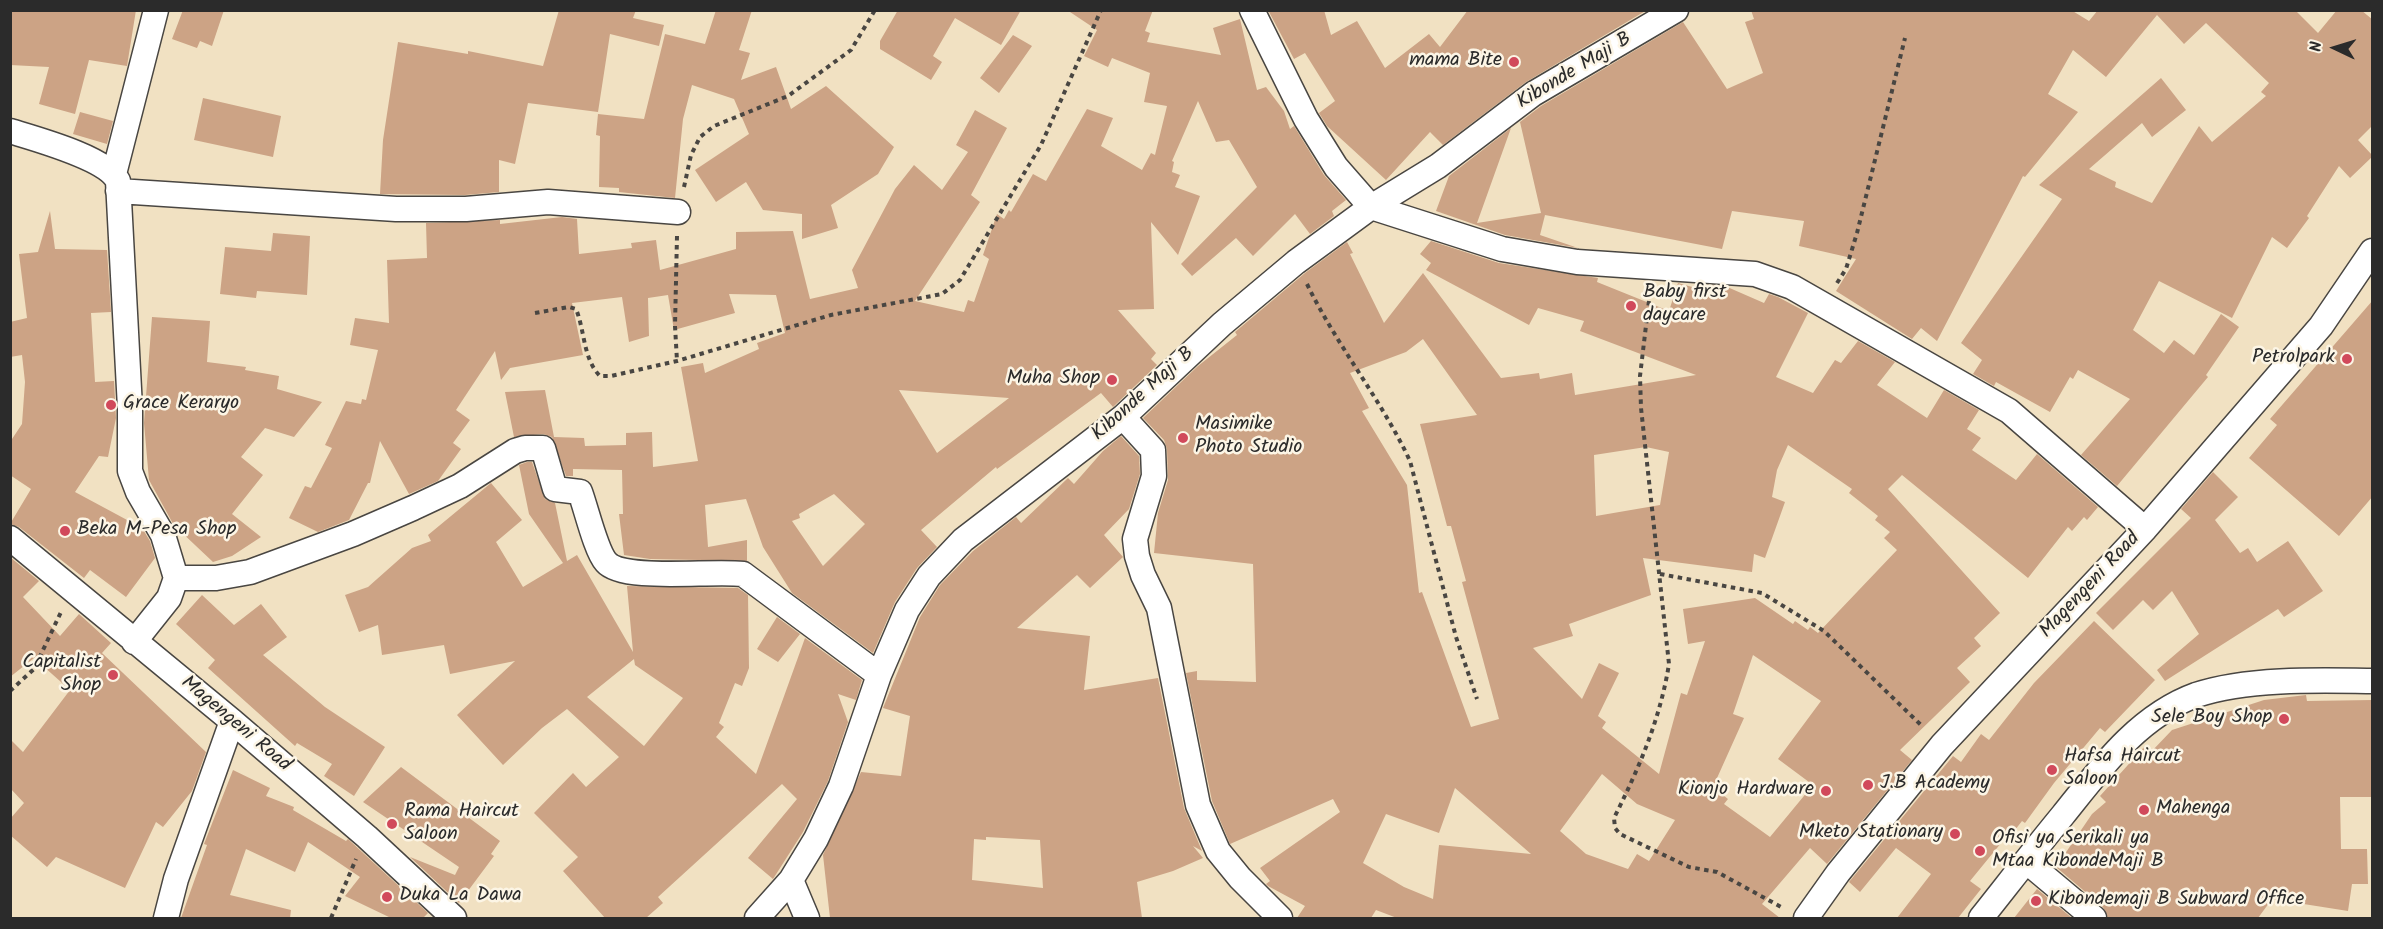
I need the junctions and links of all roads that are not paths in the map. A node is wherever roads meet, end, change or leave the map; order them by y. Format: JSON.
{"nodes":[{"id":1,"x":156,"y":10,"type":"edge"},
{"id":2,"x":1252,"y":10,"type":"edge"},
{"id":3,"x":1676,"y":10,"type":"edge"},
{"id":4,"x":10,"y":131,"type":"edge"},
{"id":5,"x":116,"y":182,"type":"junction"},
{"id":6,"x":1371,"y":207,"type":"junction"},
{"id":7,"x":678,"y":212,"type":"road end"},
{"id":8,"x":2373,"y":251,"type":"edge"},
{"id":9,"x":1123,"y":417,"type":"junction"},
{"id":10,"x":2145,"y":529,"type":"junction"},
{"id":11,"x":10,"y":538,"type":"edge"},
{"id":12,"x":176,"y":578,"type":"junction"},
{"id":13,"x":134,"y":642,"type":"junction"},
{"id":14,"x":879,"y":675,"type":"junction"},
{"id":15,"x":2373,"y":681,"type":"edge"},
{"id":16,"x":232,"y":721,"type":"junction"},
{"id":17,"x":2026,"y":861,"type":"junction"},
{"id":18,"x":791,"y":880,"type":"junction"},
{"id":19,"x":1799,"y":916,"type":"edge"},
{"id":20,"x":166,"y":918,"type":"edge"},
{"id":21,"x":454,"y":918,"type":"edge"},
{"id":22,"x":757,"y":918,"type":"edge"},
{"id":23,"x":807,"y":918,"type":"edge"},
{"id":24,"x":1280,"y":918,"type":"edge"},
{"id":25,"x":1981,"y":918,"type":"edge"},
{"id":26,"x":2094,"y":918,"type":"edge"}],
"edges":[{"from":1,"to":5,"type":"street"},
{"from":2,"to":6,"type":"street"},
{"from":3,"to":6,"type":"street","name":"Kibonde Maji B"},
{"from":4,"to":5,"type":"street"},
{"from":5,"to":7,"type":"street"},
{"from":5,"to":12,"type":"street"},
{"from":6,"to":9,"type":"street","name":"Kibonde Maji B"},
{"from":6,"to":10,"type":"street"},
{"from":8,"to":10,"type":"street","name":"Magengeni Road"},
{"from":9,"to":14,"type":"street","name":"Kibonde Maji B"},
{"from":9,"to":24,"type":"street"},
{"from":10,"to":19,"type":"street","name":"Magengeni Road"},
{"from":11,"to":13,"type":"street","name":"Magengeni Road"},
{"from":12,"to":13,"type":"street"},
{"from":12,"to":14,"type":"street"},
{"from":13,"to":16,"type":"street","name":"Magengeni Road"},
{"from":14,"to":18,"type":"street","name":"Kibonde Maji B"},
{"from":15,"to":17,"type":"street"},
{"from":16,"to":20,"type":"street"},
{"from":16,"to":21,"type":"street","name":"Magengeni Road"},
{"from":17,"to":25,"type":"street"},
{"from":17,"to":26,"type":"street"},
{"from":18,"to":22,"type":"street","name":"Kibonde Maji B"},
{"from":18,"to":23,"type":"street"}]}
